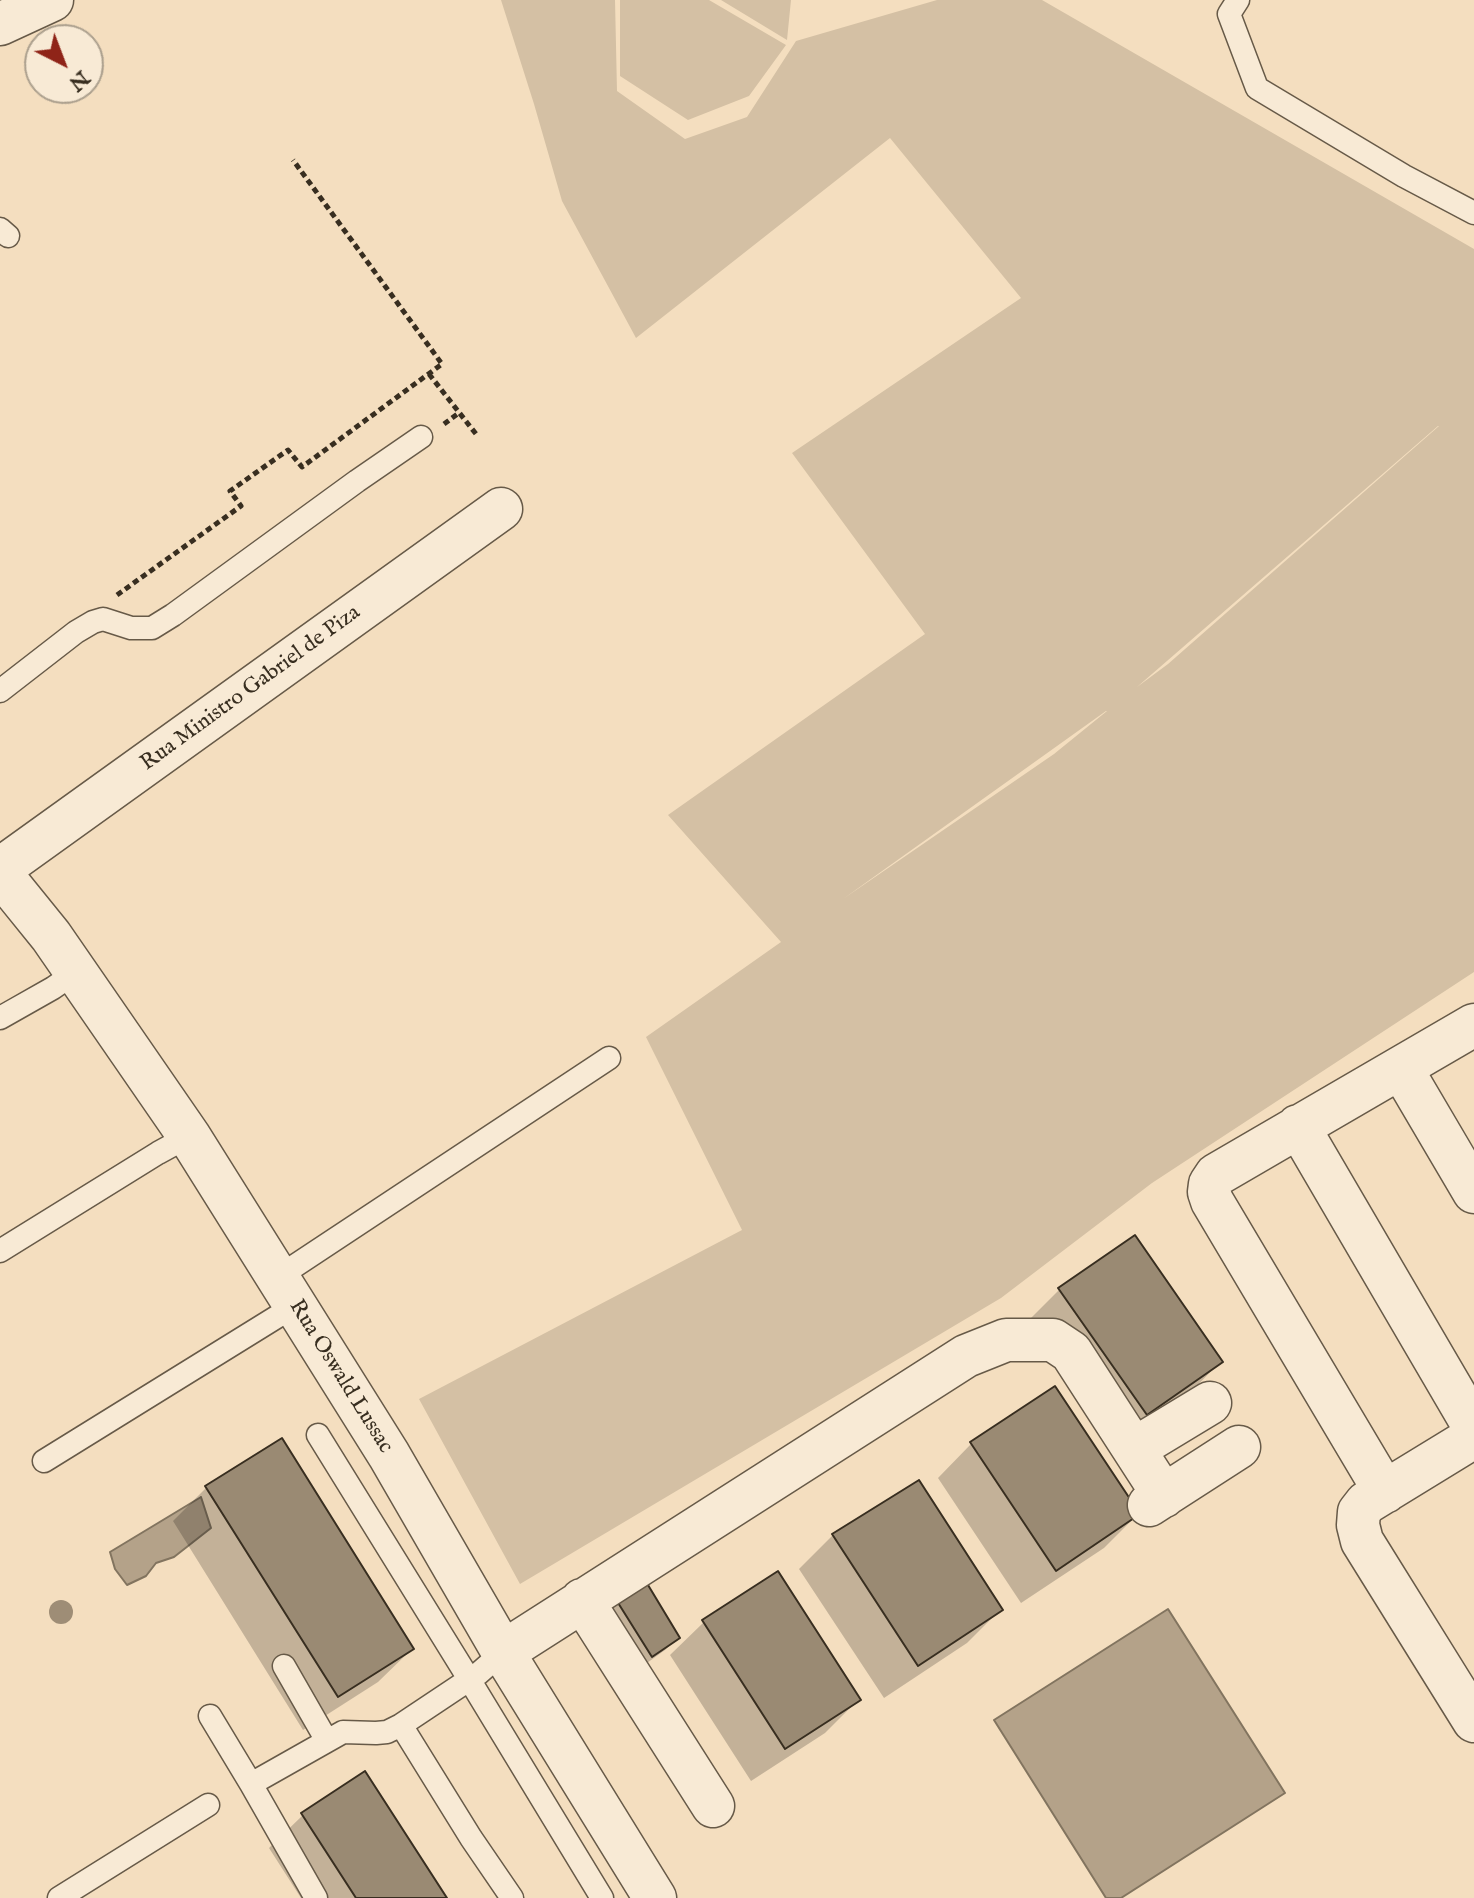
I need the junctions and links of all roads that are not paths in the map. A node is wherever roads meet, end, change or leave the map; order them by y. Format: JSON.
{"nodes":[{"id":1,"x":52,"y":0,"type":"edge"},
{"id":2,"x":1238,"y":0,"type":"edge"},
{"id":3,"x":0,"y":24,"type":"edge"},
{"id":4,"x":1474,"y":213,"type":"edge"},
{"id":5,"x":421,"y":437,"type":"dead end"},
{"id":6,"x":501,"y":509,"type":"dead end"},
{"id":7,"x":0,"y":691,"type":"edge"},
{"id":8,"x":0,"y":871,"type":"edge"},
{"id":9,"x":76,"y":972,"type":"junction"},
{"id":10,"x":0,"y":1018,"type":"edge"},
{"id":11,"x":1474,"y":1025,"type":"edge"},
{"id":12,"x":609,"y":1058,"type":"dead end"},
{"id":13,"x":1401,"y":1068,"type":"junction"},
{"id":14,"x":1298,"y":1126,"type":"junction"},
{"id":15,"x":189,"y":1136,"type":"junction"},
{"id":16,"x":1474,"y":1192,"type":"edge"},
{"id":17,"x":0,"y":1251,"type":"edge"},
{"id":18,"x":287,"y":1291,"type":"junction"},
{"id":19,"x":1210,"y":1403,"type":"dead end"},
{"id":20,"x":1474,"y":1427,"type":"edge"},
{"id":21,"x":318,"y":1435,"type":"dead end"},
{"id":22,"x":1474,"y":1437,"type":"edge"},
{"id":23,"x":1239,"y":1447,"type":"dead end"},
{"id":24,"x":1134,"y":1449,"type":"junction"},
{"id":25,"x":44,"y":1461,"type":"dead end"},
{"id":26,"x":1385,"y":1492,"type":"junction"},
{"id":27,"x":582,"y":1600,"type":"junction"},
{"id":28,"x":503,"y":1652,"type":"junction"},
{"id":29,"x":284,"y":1666,"type":"dead end"},
{"id":30,"x":469,"y":1679,"type":"junction"},
{"id":31,"x":539,"y":1710,"type":"junction"},
{"id":32,"x":210,"y":1716,"type":"dead end"},
{"id":33,"x":1474,"y":1721,"type":"edge"},
{"id":34,"x":401,"y":1725,"type":"junction"},
{"id":35,"x":500,"y":1730,"type":"junction"},
{"id":36,"x":327,"y":1741,"type":"junction"},
{"id":37,"x":251,"y":1784,"type":"junction"},
{"id":38,"x":208,"y":1805,"type":"dead end"},
{"id":39,"x":713,"y":1806,"type":"dead end"},
{"id":40,"x":595,"y":1896,"type":"edge"},
{"id":41,"x":59,"y":1898,"type":"edge"},
{"id":42,"x":316,"y":1898,"type":"edge"},
{"id":43,"x":512,"y":1898,"type":"edge"},
{"id":44,"x":655,"y":1898,"type":"edge"}],
"edges":[{"from":1,"to":3,"type":"street"},
{"from":2,"to":4,"type":"lane"},
{"from":5,"to":7,"type":"lane"},
{"from":6,"to":8,"type":"street","name":"Rua Ministro Gabriel de Piza"},
{"from":8,"to":9,"type":"street","name":"Rua Oswald Lussac"},
{"from":9,"to":10,"type":"lane"},
{"from":9,"to":15,"type":"street","name":"Rua Oswald Lussac"},
{"from":11,"to":13,"type":"street"},
{"from":12,"to":18,"type":"lane"},
{"from":13,"to":14,"type":"street"},
{"from":13,"to":16,"type":"street"},
{"from":14,"to":20,"type":"street"},
{"from":14,"to":26,"type":"street"},
{"from":15,"to":17,"type":"lane"},
{"from":15,"to":18,"type":"street","name":"Rua Oswald Lussac"},
{"from":18,"to":25,"type":"lane"},
{"from":18,"to":28,"type":"street","name":"Rua Oswald Lussac"},
{"from":19,"to":24,"type":"street"},
{"from":21,"to":30,"type":"lane"},
{"from":22,"to":26,"type":"street"},
{"from":23,"to":24,"type":"street"},
{"from":24,"to":27,"type":"street"},
{"from":26,"to":33,"type":"street"},
{"from":27,"to":28,"type":"street"},
{"from":27,"to":39,"type":"street"},
{"from":28,"to":30,"type":"lane"},
{"from":28,"to":31,"type":"street","name":"Rua Oswald Lussac"},
{"from":29,"to":36,"type":"lane"},
{"from":30,"to":34,"type":"lane"},
{"from":30,"to":35,"type":"lane"},
{"from":31,"to":35,"type":"lane"},
{"from":31,"to":44,"type":"street","name":"Rua Oswald Lussac"},
{"from":32,"to":37,"type":"lane"},
{"from":34,"to":36,"type":"lane"},
{"from":34,"to":43,"type":"lane"},
{"from":35,"to":40,"type":"lane"},
{"from":36,"to":37,"type":"lane"},
{"from":37,"to":42,"type":"lane"},
{"from":38,"to":41,"type":"lane"}]}
